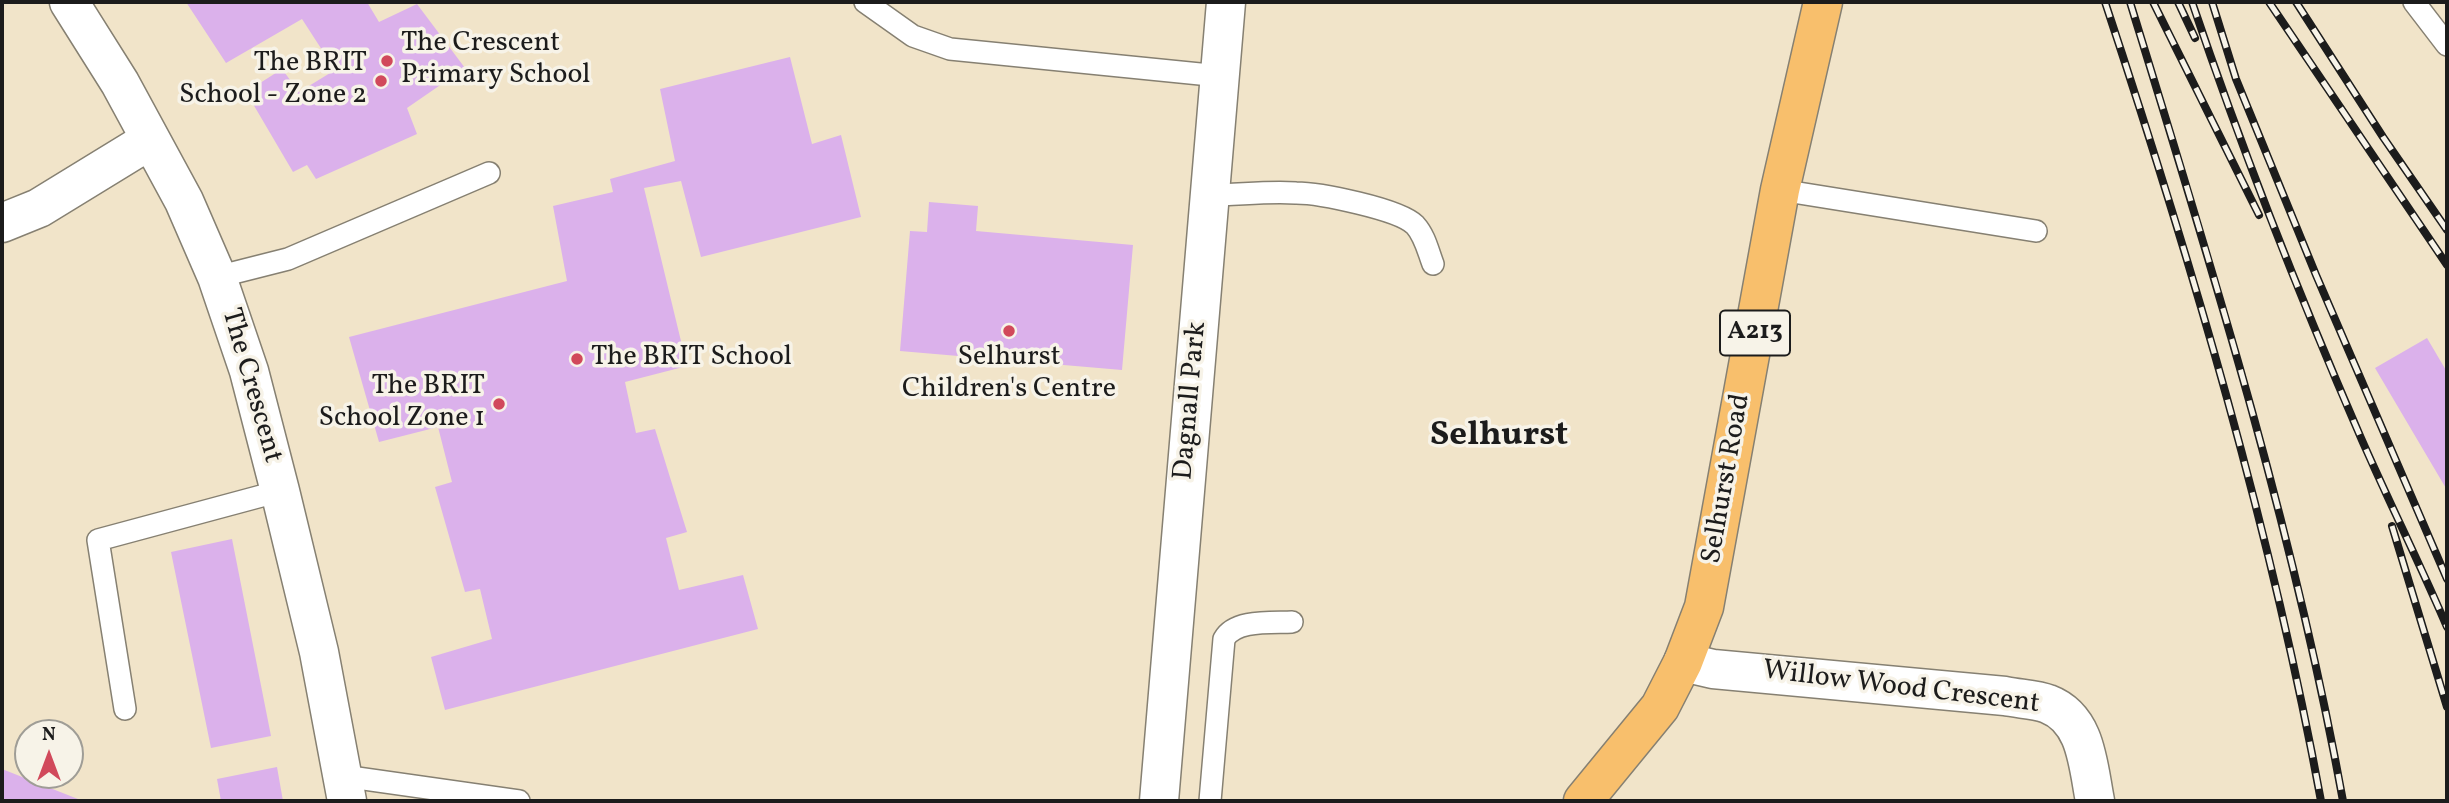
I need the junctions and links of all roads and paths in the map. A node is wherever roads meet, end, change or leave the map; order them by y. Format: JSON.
{"nodes":[{"id":1,"x":69,"y":2,"type":"edge"},
{"id":2,"x":864,"y":2,"type":"edge"},
{"id":3,"x":1226,"y":2,"type":"edge"},
{"id":4,"x":1823,"y":2,"type":"edge"},
{"id":5,"x":2414,"y":2,"type":"edge"},
{"id":6,"x":2438,"y":21,"type":"edge"},
{"id":7,"x":2447,"y":44,"type":"edge"},
{"id":8,"x":1220,"y":76,"type":"junction"},
{"id":9,"x":150,"y":139,"type":"junction"},
{"id":10,"x":489,"y":173,"type":"dead end"},
{"id":11,"x":1780,"y":190,"type":"junction"},
{"id":12,"x":1210,"y":195,"type":"junction"},
{"id":13,"x":2,"y":223,"type":"edge"},
{"id":14,"x":2036,"y":230,"type":"dead end"},
{"id":15,"x":1433,"y":264,"type":"dead end"},
{"id":16,"x":217,"y":277,"type":"junction"},
{"id":17,"x":280,"y":491,"type":"junction"},
{"id":18,"x":1292,"y":622,"type":"dead end"},
{"id":19,"x":1683,"y":662,"type":"junction"},
{"id":20,"x":125,"y":709,"type":"dead end"},
{"id":21,"x":345,"y":789,"type":"edge"},
{"id":22,"x":519,"y":801,"type":"edge"},
{"id":23,"x":1159,"y":801,"type":"edge"},
{"id":24,"x":1210,"y":801,"type":"edge"},
{"id":25,"x":1583,"y":801,"type":"edge"},
{"id":26,"x":2095,"y":801,"type":"edge"}],
"edges":[{"from":1,"to":9,"type":"street","name":"The Crescent"},
{"from":2,"to":8,"type":"lane"},
{"from":3,"to":8,"type":"street","name":"Dagnall Park"},
{"from":4,"to":11,"type":"main road","name":"Selhurst Road","number":"A213"},
{"from":5,"to":6,"type":"lane"},
{"from":6,"to":7,"type":"lane"},
{"from":8,"to":12,"type":"street","name":"Dagnall Park"},
{"from":9,"to":13,"type":"street"},
{"from":9,"to":16,"type":"street","name":"The Crescent"},
{"from":10,"to":16,"type":"lane"},
{"from":11,"to":14,"type":"lane"},
{"from":11,"to":19,"type":"main road","name":"Selhurst Road","number":"A213"},
{"from":12,"to":15,"type":"lane"},
{"from":12,"to":23,"type":"street","name":"Dagnall Park"},
{"from":16,"to":17,"type":"street","name":"The Crescent"},
{"from":17,"to":20,"type":"lane"},
{"from":17,"to":21,"type":"street","name":"The Crescent"},
{"from":18,"to":24,"type":"lane"},
{"from":19,"to":25,"type":"main road","name":"Selhurst Road","number":"A213"},
{"from":19,"to":26,"type":"street","name":"Willow Wood Crescent"},
{"from":21,"to":22,"type":"lane"}]}
